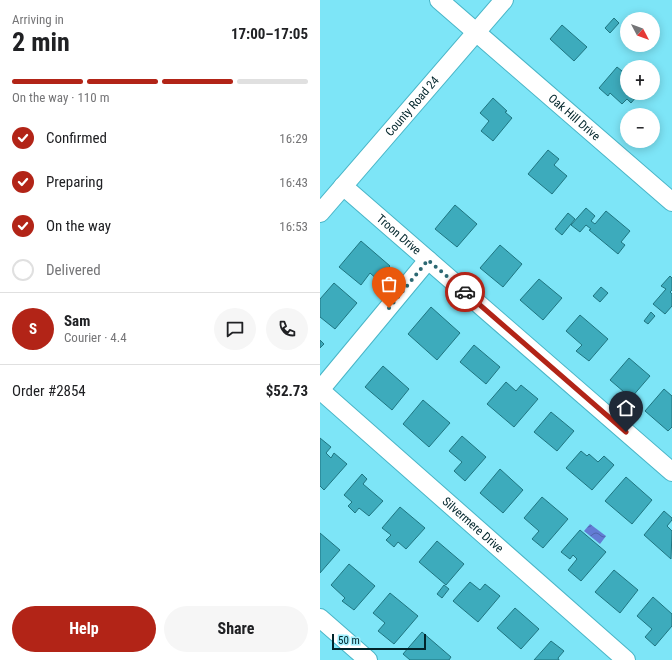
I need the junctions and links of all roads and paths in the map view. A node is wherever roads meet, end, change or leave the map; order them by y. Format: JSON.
{"nodes":[{"id":1,"x":439,"y":0,"type":"edge"},
{"id":2,"x":504,"y":0,"type":"edge"},
{"id":3,"x":476,"y":33,"type":"junction"},
{"id":4,"x":344,"y":186,"type":"junction"},
{"id":5,"x":672,"y":202,"type":"edge"},
{"id":6,"x":320,"y":213,"type":"edge"},
{"id":7,"x":428,"y":260,"type":"junction"},
{"id":8,"x":320,"y":390,"type":"edge"},
{"id":9,"x":672,"y":472,"type":"edge"},
{"id":10,"x":320,"y":618,"type":"edge"},
{"id":11,"x":368,"y":660,"type":"edge"},
{"id":12,"x":626,"y":660,"type":"edge"}],
"edges":[{"from":1,"to":3,"type":"street","name":"Oak Hill Drive"},
{"from":2,"to":3,"type":"street","name":"County Road 24"},
{"from":3,"to":4,"type":"street","name":"County Road 24"},
{"from":3,"to":5,"type":"street","name":"Oak Hill Drive"},
{"from":4,"to":6,"type":"street","name":"County Road 24"},
{"from":4,"to":7,"type":"street","name":"Troon Drive"},
{"from":7,"to":8,"type":"street"},
{"from":7,"to":9,"type":"street","name":"Troon Drive"},
{"from":8,"to":12,"type":"street","name":"Silvermere Drive"},
{"from":10,"to":11,"type":"street"}]}
